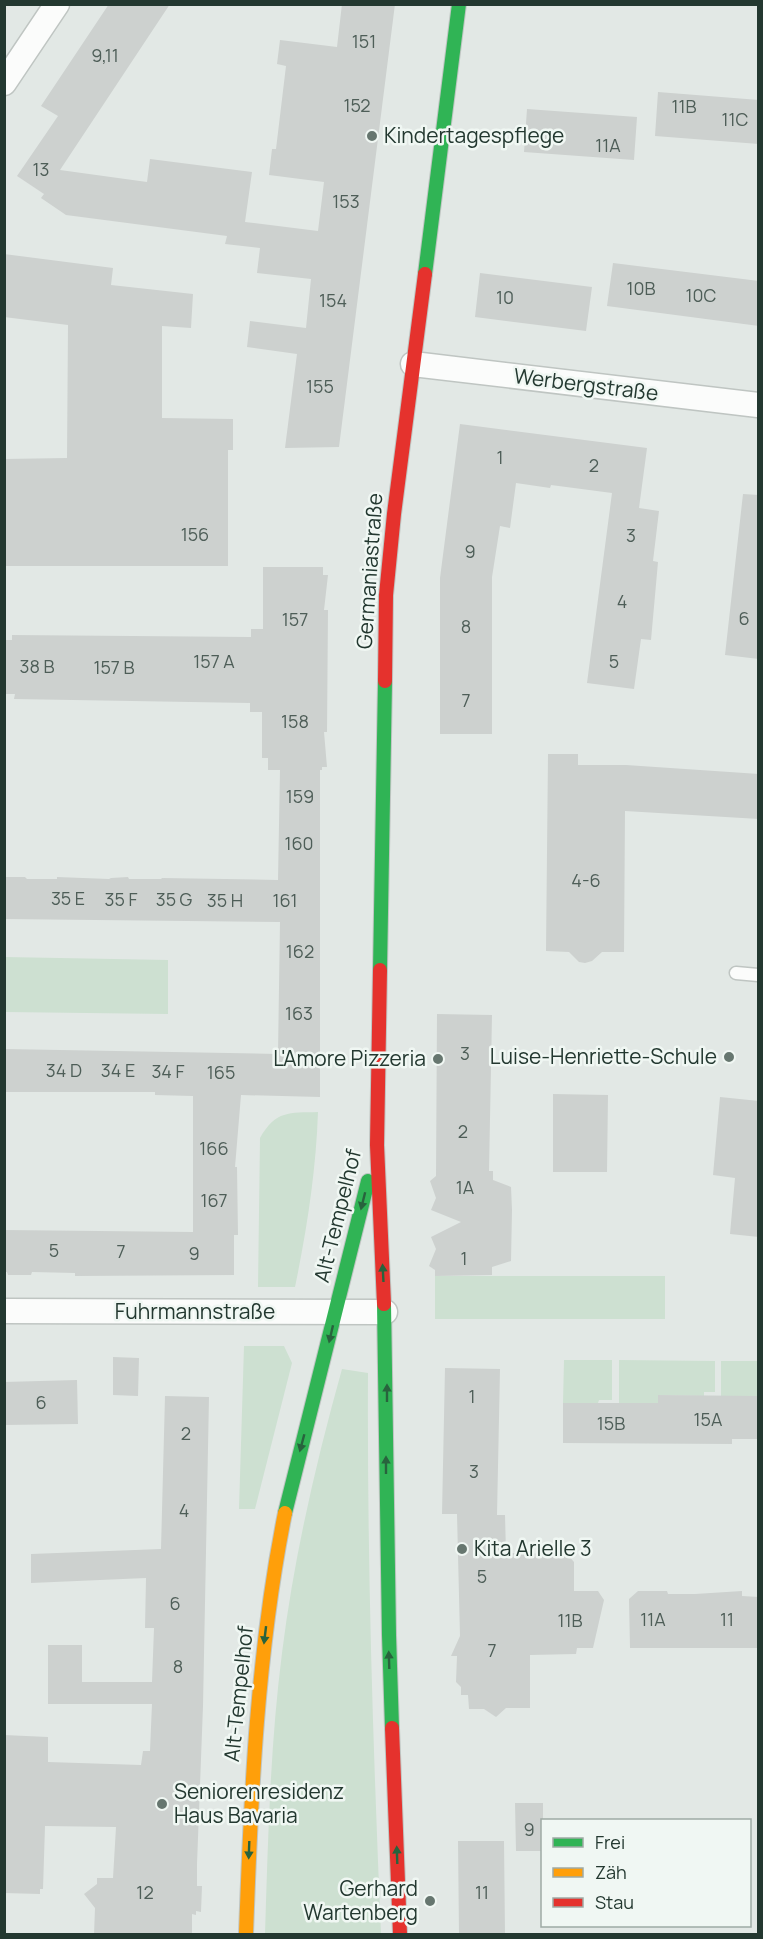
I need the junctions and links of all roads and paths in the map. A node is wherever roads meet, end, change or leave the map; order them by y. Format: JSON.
{"nodes":[{"id":1,"x":57,"y":4,"type":"edge"},
{"id":2,"x":459,"y":4,"type":"edge"},
{"id":3,"x":4,"y":82,"type":"edge"},
{"id":4,"x":413,"y":364,"type":"junction"},
{"id":5,"x":759,"y":405,"type":"edge"},
{"id":6,"x":736,"y":972,"type":"dead end"},
{"id":7,"x":759,"y":975,"type":"edge"},
{"id":8,"x":377,"y":1145,"type":"junction"},
{"id":9,"x":4,"y":1311,"type":"edge"},
{"id":10,"x":336,"y":1312,"type":"junction"},
{"id":11,"x":385,"y":1312,"type":"junction"},
{"id":12,"x":246,"y":1935,"type":"edge"},
{"id":13,"x":400,"y":1935,"type":"edge"}],
"edges":[{"from":1,"to":3,"type":"street"},
{"from":2,"to":4,"type":"street","name":"Germaniastraße"},
{"from":4,"to":5,"type":"street","name":"Werbergstraße"},
{"from":4,"to":8,"type":"street","name":"Germaniastraße"},
{"from":6,"to":7,"type":"lane"},
{"from":8,"to":10,"type":"street","name":"Alt-Tempelhof","one_way":true},
{"from":11,"to":8,"type":"street","name":"Alt-Tempelhof","one_way":true},
{"from":9,"to":10,"type":"street","name":"Fuhrmannstraße"},
{"from":10,"to":11,"type":"street","name":"Fuhrmannstraße"},
{"from":10,"to":12,"type":"street","name":"Alt-Tempelhof","one_way":true},
{"from":13,"to":11,"type":"street","name":"Alt-Tempelhof","one_way":true}]}
